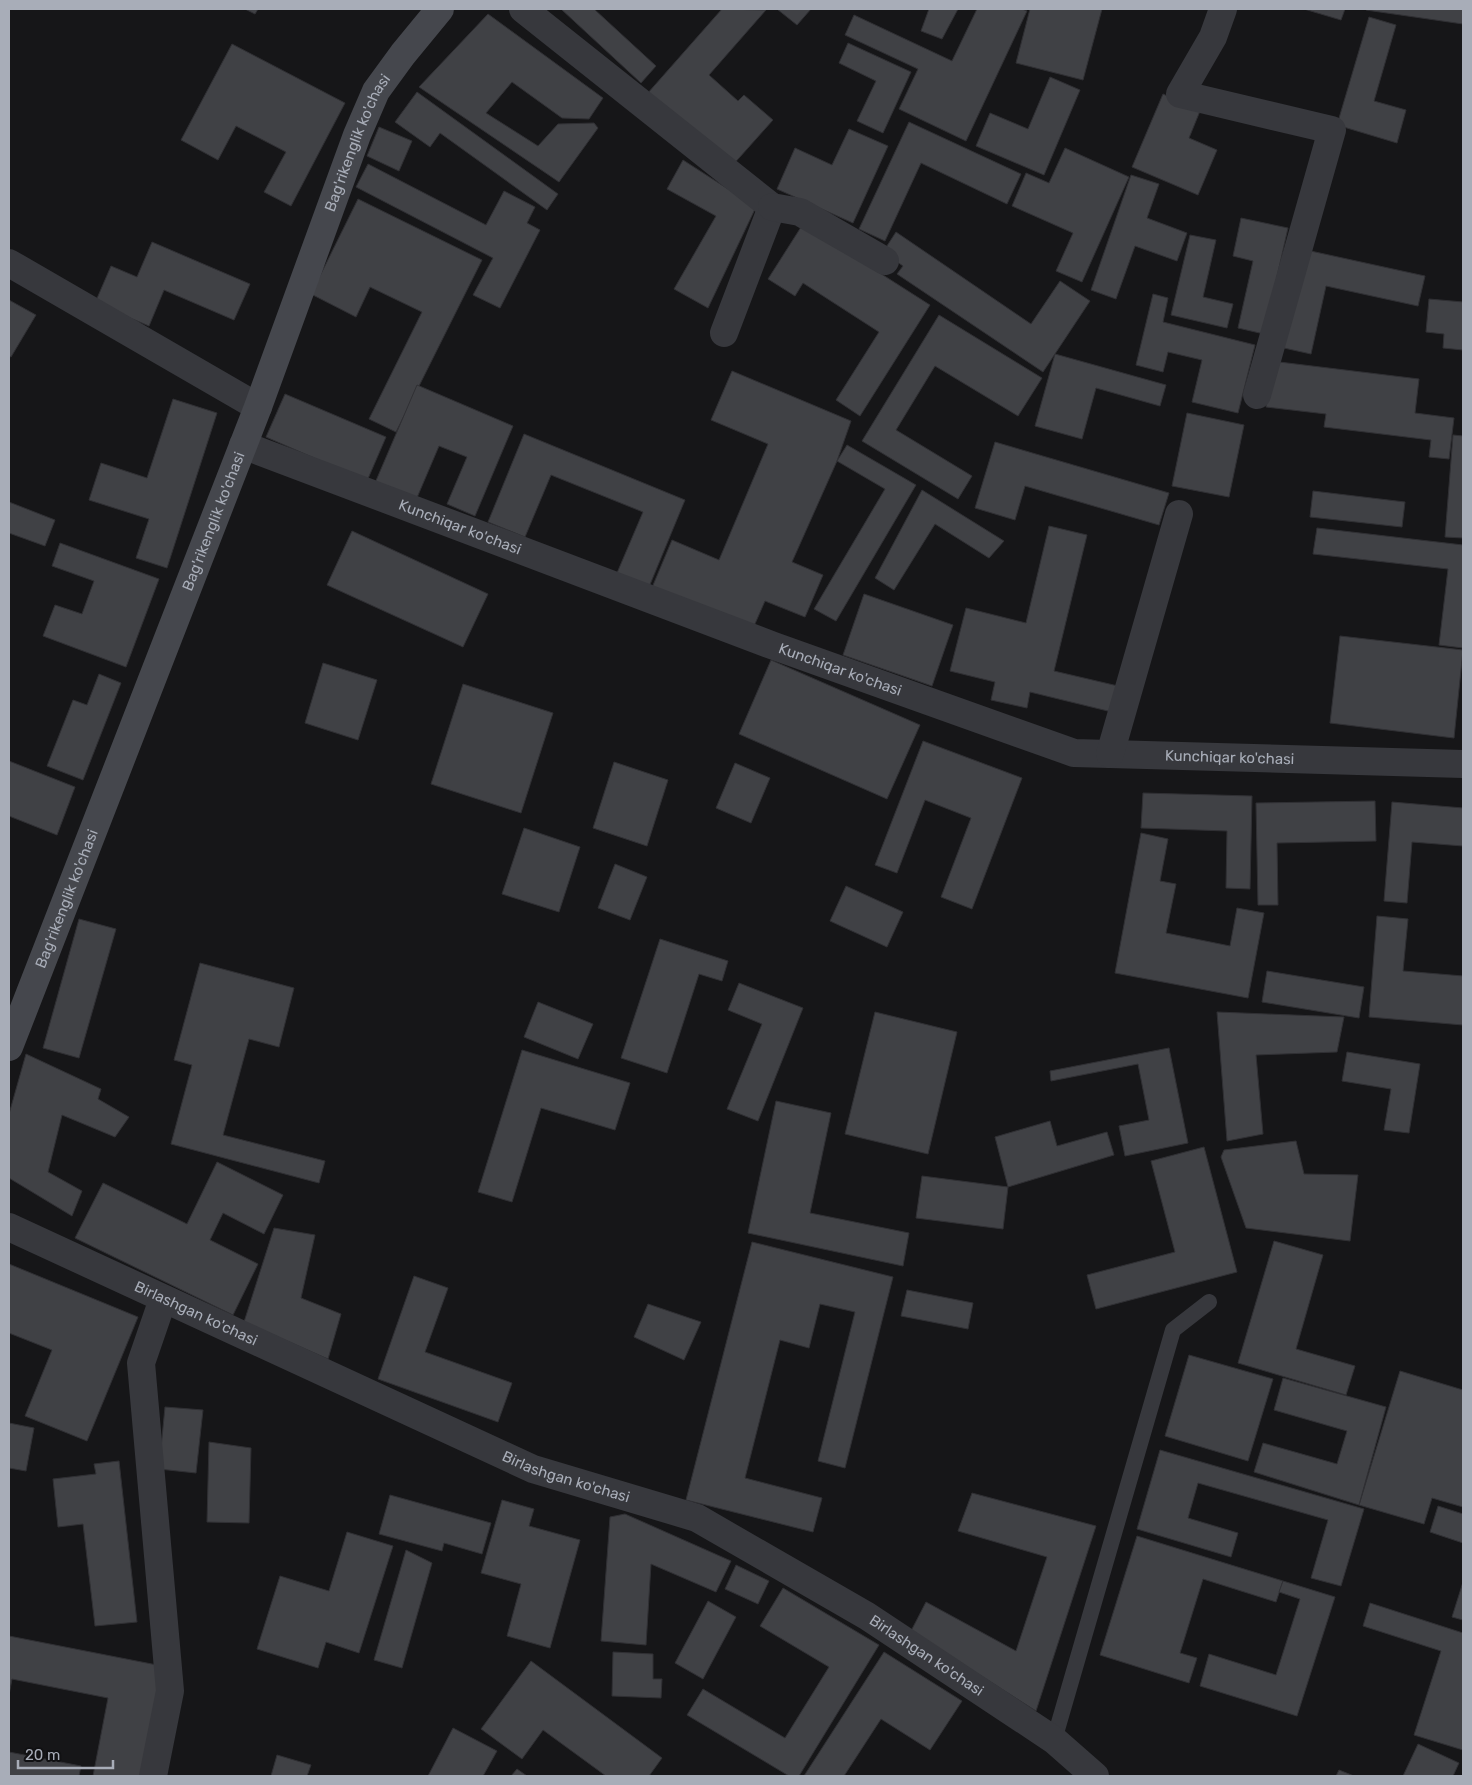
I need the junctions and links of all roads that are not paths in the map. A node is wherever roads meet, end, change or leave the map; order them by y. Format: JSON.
{"nodes":[{"id":1,"x":440,"y":9,"type":"edge"},
{"id":2,"x":523,"y":9,"type":"edge"},
{"id":3,"x":1223,"y":9,"type":"edge"},
{"id":4,"x":772,"y":208,"type":"junction"},
{"id":5,"x":886,"y":261,"type":"dead end"},
{"id":6,"x":9,"y":263,"type":"edge"},
{"id":7,"x":724,"y":333,"type":"dead end"},
{"id":8,"x":1257,"y":395,"type":"dead end"},
{"id":9,"x":258,"y":407,"type":"junction"},
{"id":10,"x":243,"y":445,"type":"junction"},
{"id":11,"x":1179,"y":514,"type":"dead end"},
{"id":12,"x":1110,"y":754,"type":"junction"},
{"id":13,"x":1463,"y":764,"type":"edge"},
{"id":14,"x":9,"y":1047,"type":"edge"},
{"id":15,"x":9,"y":1227,"type":"edge"},
{"id":16,"x":163,"y":1299,"type":"junction"},
{"id":17,"x":1209,"y":1302,"type":"dead end"},
{"id":18,"x":1054,"y":1740,"type":"junction"},
{"id":19,"x":153,"y":1776,"type":"edge"},
{"id":20,"x":1095,"y":1776,"type":"edge"}],
"edges":[{"from":1,"to":9,"type":"main road","name":"Bag'rikenglik ko'chasi"},
{"from":2,"to":4,"type":"street"},
{"from":3,"to":8,"type":"street"},
{"from":4,"to":5,"type":"street"},
{"from":4,"to":7,"type":"street"},
{"from":6,"to":9,"type":"street"},
{"from":9,"to":10,"type":"main road","name":"Bag'rikenglik ko'chasi"},
{"from":10,"to":12,"type":"street","name":"Kunchiqar ko'chasi"},
{"from":10,"to":14,"type":"main road","name":"Bag'rikenglik ko'chasi"},
{"from":11,"to":12,"type":"street"},
{"from":12,"to":13,"type":"street","name":"Kunchiqar ko'chasi"},
{"from":15,"to":16,"type":"street","name":"Birlashgan ko'chasi"},
{"from":16,"to":18,"type":"street","name":"Birlashgan ko'chasi"},
{"from":16,"to":19,"type":"street"},
{"from":17,"to":18,"type":"lane"},
{"from":18,"to":20,"type":"street","name":"Birlashgan ko'chasi"}]}
